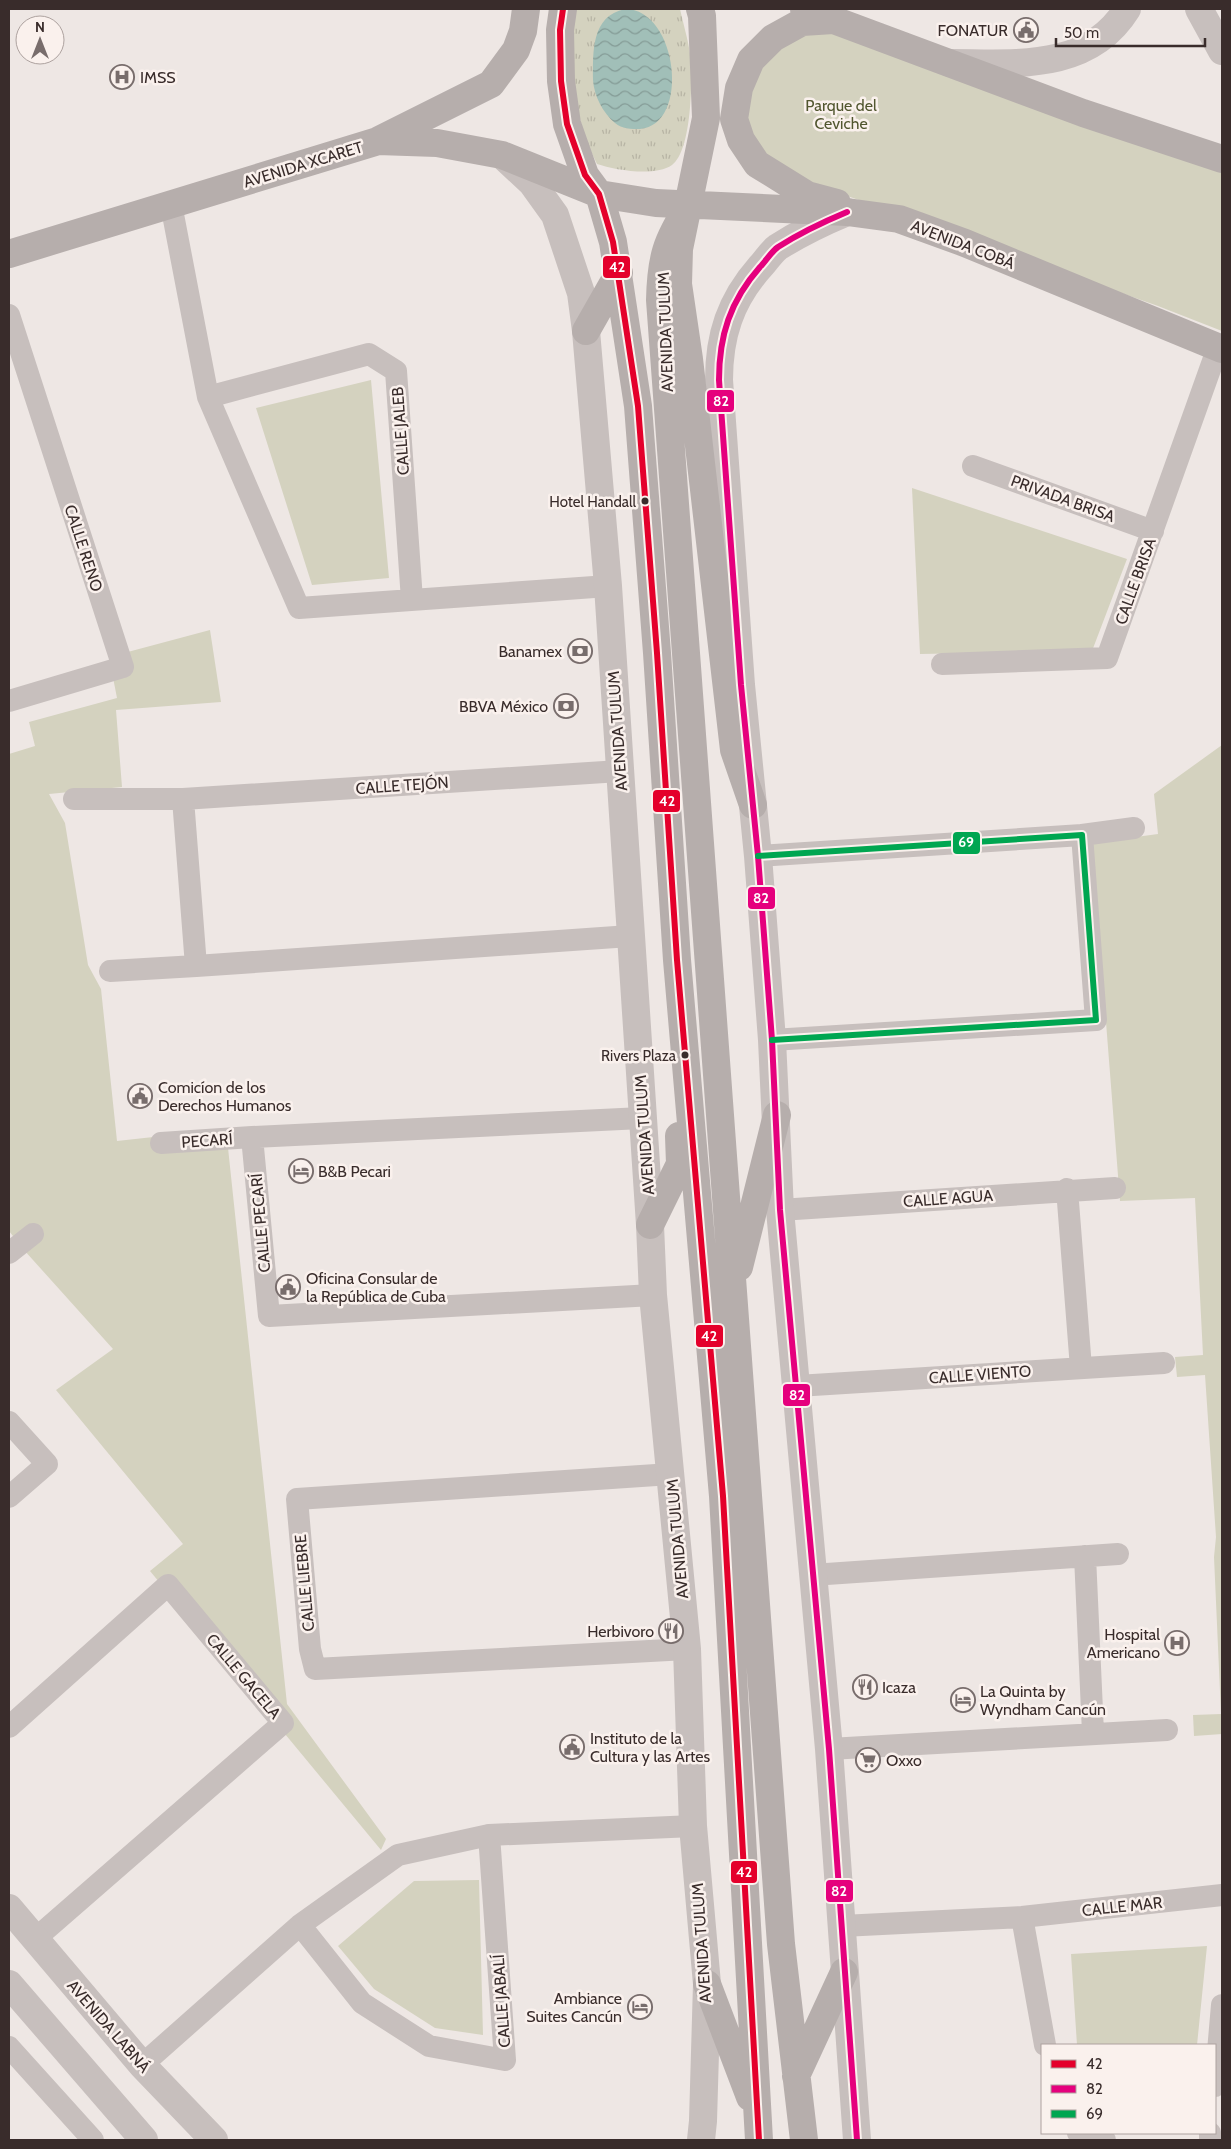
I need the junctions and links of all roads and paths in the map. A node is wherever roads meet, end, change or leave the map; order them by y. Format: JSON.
{"nodes":[{"id":1,"x":526,"y":9,"type":"edge"},
{"id":2,"x":563,"y":9,"type":"edge"},
{"id":3,"x":700,"y":9,"type":"edge"},
{"id":4,"x":804,"y":9,"type":"edge"},
{"id":5,"x":1127,"y":9,"type":"edge"},
{"id":6,"x":1199,"y":9,"type":"edge"},
{"id":7,"x":835,"y":20,"type":"junction"},
{"id":8,"x":1222,"y":51,"type":"edge"},
{"id":9,"x":948,"y":63,"type":"junction"},
{"id":10,"x":378,"y":141,"type":"junction"},
{"id":11,"x":502,"y":155,"type":"junction"},
{"id":12,"x":1222,"y":159,"type":"edge"},
{"id":13,"x":600,"y":194,"type":"junction"},
{"id":14,"x":170,"y":204,"type":"junction"},
{"id":15,"x":689,"y":206,"type":"junction"},
{"id":16,"x":847,"y":212,"type":"junction"},
{"id":17,"x":899,"y":219,"type":"junction"},
{"id":18,"x":9,"y":254,"type":"edge"},
{"id":19,"x":619,"y":273,"type":"junction"},
{"id":20,"x":9,"y":315,"type":"edge"},
{"id":21,"x":586,"y":331,"type":"junction"},
{"id":22,"x":1220,"y":348,"type":"edge"},
{"id":23,"x":208,"y":397,"type":"junction"},
{"id":24,"x":973,"y":466,"type":"dead end"},
{"id":25,"x":1153,"y":531,"type":"junction"},
{"id":26,"x":608,"y":586,"type":"junction"},
{"id":27,"x":412,"y":600,"type":"junction"},
{"id":28,"x":942,"y":664,"type":"dead end"},
{"id":29,"x":9,"y":701,"type":"edge"},
{"id":30,"x":620,"y":771,"type":"junction"},
{"id":31,"x":184,"y":799,"type":"junction"},
{"id":32,"x":74,"y":800,"type":"dead end"},
{"id":33,"x":753,"y":805,"type":"junction"},
{"id":34,"x":1134,"y":828,"type":"dead end"},
{"id":35,"x":1082,"y":835,"type":"junction"},
{"id":36,"x":758,"y":856,"type":"junction"},
{"id":37,"x":630,"y":936,"type":"junction"},
{"id":38,"x":677,"y":960,"type":"junction"},
{"id":39,"x":196,"y":966,"type":"junction"},
{"id":40,"x":110,"y":971,"type":"dead end"},
{"id":41,"x":772,"y":1040,"type":"junction"},
{"id":42,"x":777,"y":1115,"type":"junction"},
{"id":43,"x":642,"y":1118,"type":"junction"},
{"id":44,"x":252,"y":1137,"type":"junction"},
{"id":45,"x":161,"y":1143,"type":"dead end"},
{"id":46,"x":1115,"y":1188,"type":"dead end"},
{"id":47,"x":1067,"y":1190,"type":"junction"},
{"id":48,"x":780,"y":1210,"type":"junction"},
{"id":49,"x":650,"y":1225,"type":"junction"},
{"id":50,"x":33,"y":1234,"type":"dead end"},
{"id":51,"x":9,"y":1253,"type":"edge"},
{"id":52,"x":733,"y":1290,"type":"junction"},
{"id":53,"x":653,"y":1295,"type":"junction"},
{"id":54,"x":1164,"y":1363,"type":"dead end"},
{"id":55,"x":1081,"y":1368,"type":"junction"},
{"id":56,"x":797,"y":1386,"type":"junction"},
{"id":57,"x":9,"y":1422,"type":"edge"},
{"id":58,"x":671,"y":1474,"type":"junction"},
{"id":59,"x":9,"y":1498,"type":"edge"},
{"id":60,"x":1118,"y":1554,"type":"dead end"},
{"id":61,"x":1085,"y":1556,"type":"junction"},
{"id":62,"x":812,"y":1575,"type":"junction"},
{"id":63,"x":687,"y":1649,"type":"junction"},
{"id":64,"x":9,"y":1727,"type":"edge"},
{"id":65,"x":1167,"y":1730,"type":"dead end"},
{"id":66,"x":1093,"y":1733,"type":"junction"},
{"id":67,"x":829,"y":1749,"type":"junction"},
{"id":68,"x":693,"y":1826,"type":"junction"},
{"id":69,"x":489,"y":1835,"type":"junction"},
{"id":70,"x":1222,"y":1895,"type":"edge"},
{"id":71,"x":9,"y":1908,"type":"edge"},
{"id":72,"x":1022,"y":1917,"type":"junction"},
{"id":73,"x":300,"y":1925,"type":"junction"},
{"id":74,"x":842,"y":1926,"type":"junction"},
{"id":75,"x":35,"y":1939,"type":"junction"},
{"id":76,"x":844,"y":1972,"type":"junction"},
{"id":77,"x":9,"y":1984,"type":"edge"},
{"id":78,"x":707,"y":1984,"type":"junction"},
{"id":79,"x":1222,"y":2005,"type":"edge"},
{"id":80,"x":1045,"y":2044,"type":"edge"},
{"id":81,"x":9,"y":2047,"type":"edge"},
{"id":82,"x":142,"y":2065,"type":"junction"},
{"id":83,"x":1216,"y":2074,"type":"edge"},
{"id":84,"x":796,"y":2076,"type":"junction"},
{"id":85,"x":759,"y":2131,"type":"edge"},
{"id":86,"x":1080,"y":2134,"type":"edge"},
{"id":87,"x":93,"y":2140,"type":"edge"},
{"id":88,"x":144,"y":2140,"type":"edge"},
{"id":89,"x":214,"y":2140,"type":"edge"},
{"id":90,"x":700,"y":2140,"type":"edge"},
{"id":91,"x":804,"y":2140,"type":"edge"},
{"id":92,"x":857,"y":2140,"type":"edge"},
{"id":93,"x":1105,"y":2140,"type":"edge"}],
"edges":[{"from":1,"to":10,"type":"main road"},
{"from":2,"to":13,"type":"main road"},
{"from":3,"to":15,"type":"main road"},
{"from":4,"to":7,"type":"main road"},
{"from":5,"to":9,"type":"street"},
{"from":6,"to":8,"type":"street"},
{"from":7,"to":9,"type":"main road"},
{"from":7,"to":17,"type":"main road"},
{"from":9,"to":12,"type":"main road"},
{"from":10,"to":11,"type":"main road","name":"AVENIDA XCARET"},
{"from":10,"to":14,"type":"main road","name":"AVENIDA XCARET"},
{"from":11,"to":13,"type":"main road","name":"AVENIDA XCARET"},
{"from":11,"to":21,"type":"street","name":"AVENIDA TULUM"},
{"from":13,"to":15,"type":"main road","name":"AVENIDA XCARET"},
{"from":13,"to":19,"type":"main road","name":"AVENIDA TULUM"},
{"from":14,"to":18,"type":"main road","name":"AVENIDA XCARET"},
{"from":14,"to":23,"type":"street"},
{"from":15,"to":16,"type":"main road","name":"AVENIDA COBÁ"},
{"from":15,"to":33,"type":"main road"},
{"from":15,"to":52,"type":"main road","name":"AVENIDA TULUM"},
{"from":16,"to":17,"type":"main road","name":"AVENIDA COBÁ"},
{"from":16,"to":33,"type":"street"},
{"from":17,"to":22,"type":"main road","name":"AVENIDA COBÁ"},
{"from":19,"to":21,"type":"main road"},
{"from":19,"to":38,"type":"main road","name":"AVENIDA TULUM"},
{"from":20,"to":29,"type":"street","name":"CALLE RENO"},
{"from":21,"to":26,"type":"street","name":"AVENIDA TULUM"},
{"from":22,"to":25,"type":"street","name":"CALLE BRISA"},
{"from":23,"to":27,"type":"street"},
{"from":23,"to":27,"type":"street","name":"CALLE JALEB"},
{"from":24,"to":25,"type":"street","name":"PRIVADA BRISA"},
{"from":25,"to":28,"type":"street","name":"CALLE BRISA"},
{"from":26,"to":27,"type":"street"},
{"from":26,"to":30,"type":"street","name":"AVENIDA TULUM"},
{"from":30,"to":31,"type":"street","name":"CALLE TEJÓN"},
{"from":30,"to":37,"type":"street","name":"AVENIDA TULUM"},
{"from":31,"to":32,"type":"street","name":"CALLE TEJÓN"},
{"from":31,"to":39,"type":"street"},
{"from":33,"to":36,"type":"street"},
{"from":34,"to":35,"type":"street"},
{"from":35,"to":36,"type":"street"},
{"from":35,"to":41,"type":"street"},
{"from":36,"to":41,"type":"street"},
{"from":37,"to":39,"type":"street"},
{"from":37,"to":43,"type":"street","name":"AVENIDA TULUM"},
{"from":38,"to":49,"type":"main road"},
{"from":38,"to":85,"type":"main road","name":"AVENIDA TULUM"},
{"from":39,"to":40,"type":"street"},
{"from":41,"to":42,"type":"street"},
{"from":42,"to":48,"type":"street"},
{"from":42,"to":52,"type":"main road"},
{"from":43,"to":44,"type":"street"},
{"from":43,"to":49,"type":"street","name":"AVENIDA TULUM"},
{"from":44,"to":45,"type":"street","name":"PECARÍ"},
{"from":44,"to":53,"type":"street","name":"CALLE PECARÍ"},
{"from":46,"to":47,"type":"street","name":"CALLE AGUA"},
{"from":47,"to":48,"type":"street","name":"CALLE AGUA"},
{"from":47,"to":55,"type":"street"},
{"from":48,"to":56,"type":"street"},
{"from":49,"to":53,"type":"street","name":"AVENIDA TULUM"},
{"from":50,"to":51,"type":"street"},
{"from":52,"to":84,"type":"main road","name":"AVENIDA TULUM"},
{"from":53,"to":58,"type":"street","name":"AVENIDA TULUM"},
{"from":54,"to":55,"type":"street","name":"CALLE VIENTO"},
{"from":55,"to":56,"type":"street","name":"CALLE VIENTO"},
{"from":56,"to":62,"type":"street"},
{"from":57,"to":59,"type":"street"},
{"from":58,"to":63,"type":"street","name":"AVENIDA TULUM"},
{"from":58,"to":63,"type":"street","name":"CALLE LIEBRE"},
{"from":60,"to":61,"type":"street"},
{"from":61,"to":62,"type":"street"},
{"from":61,"to":66,"type":"street"},
{"from":62,"to":67,"type":"street"},
{"from":63,"to":68,"type":"street","name":"AVENIDA TULUM"},
{"from":64,"to":75,"type":"street","name":"CALLE GACELA"},
{"from":65,"to":66,"type":"street"},
{"from":66,"to":67,"type":"street"},
{"from":67,"to":74,"type":"street"},
{"from":68,"to":69,"type":"street"},
{"from":68,"to":78,"type":"street","name":"AVENIDA TULUM"},
{"from":69,"to":73,"type":"street"},
{"from":69,"to":73,"type":"street","name":"CALLE JABALÍ"},
{"from":70,"to":72,"type":"street","name":"CALLE MAR"},
{"from":71,"to":75,"type":"street","name":"AVENIDA LABNÁ"},
{"from":72,"to":74,"type":"street","name":"CALLE MAR"},
{"from":72,"to":80,"type":"street"},
{"from":73,"to":82,"type":"street"},
{"from":74,"to":76,"type":"street"},
{"from":75,"to":82,"type":"street","name":"AVENIDA LABNÁ"},
{"from":76,"to":84,"type":"main road"},
{"from":76,"to":92,"type":"street"},
{"from":77,"to":88,"type":"street"},
{"from":78,"to":85,"type":"main road"},
{"from":78,"to":90,"type":"street","name":"AVENIDA TULUM"},
{"from":79,"to":83,"type":"street"},
{"from":81,"to":87,"type":"street"},
{"from":82,"to":89,"type":"street","name":"AVENIDA LABNÁ"},
{"from":84,"to":91,"type":"main road","name":"AVENIDA TULUM"},
{"from":86,"to":93,"type":"street"}]}
